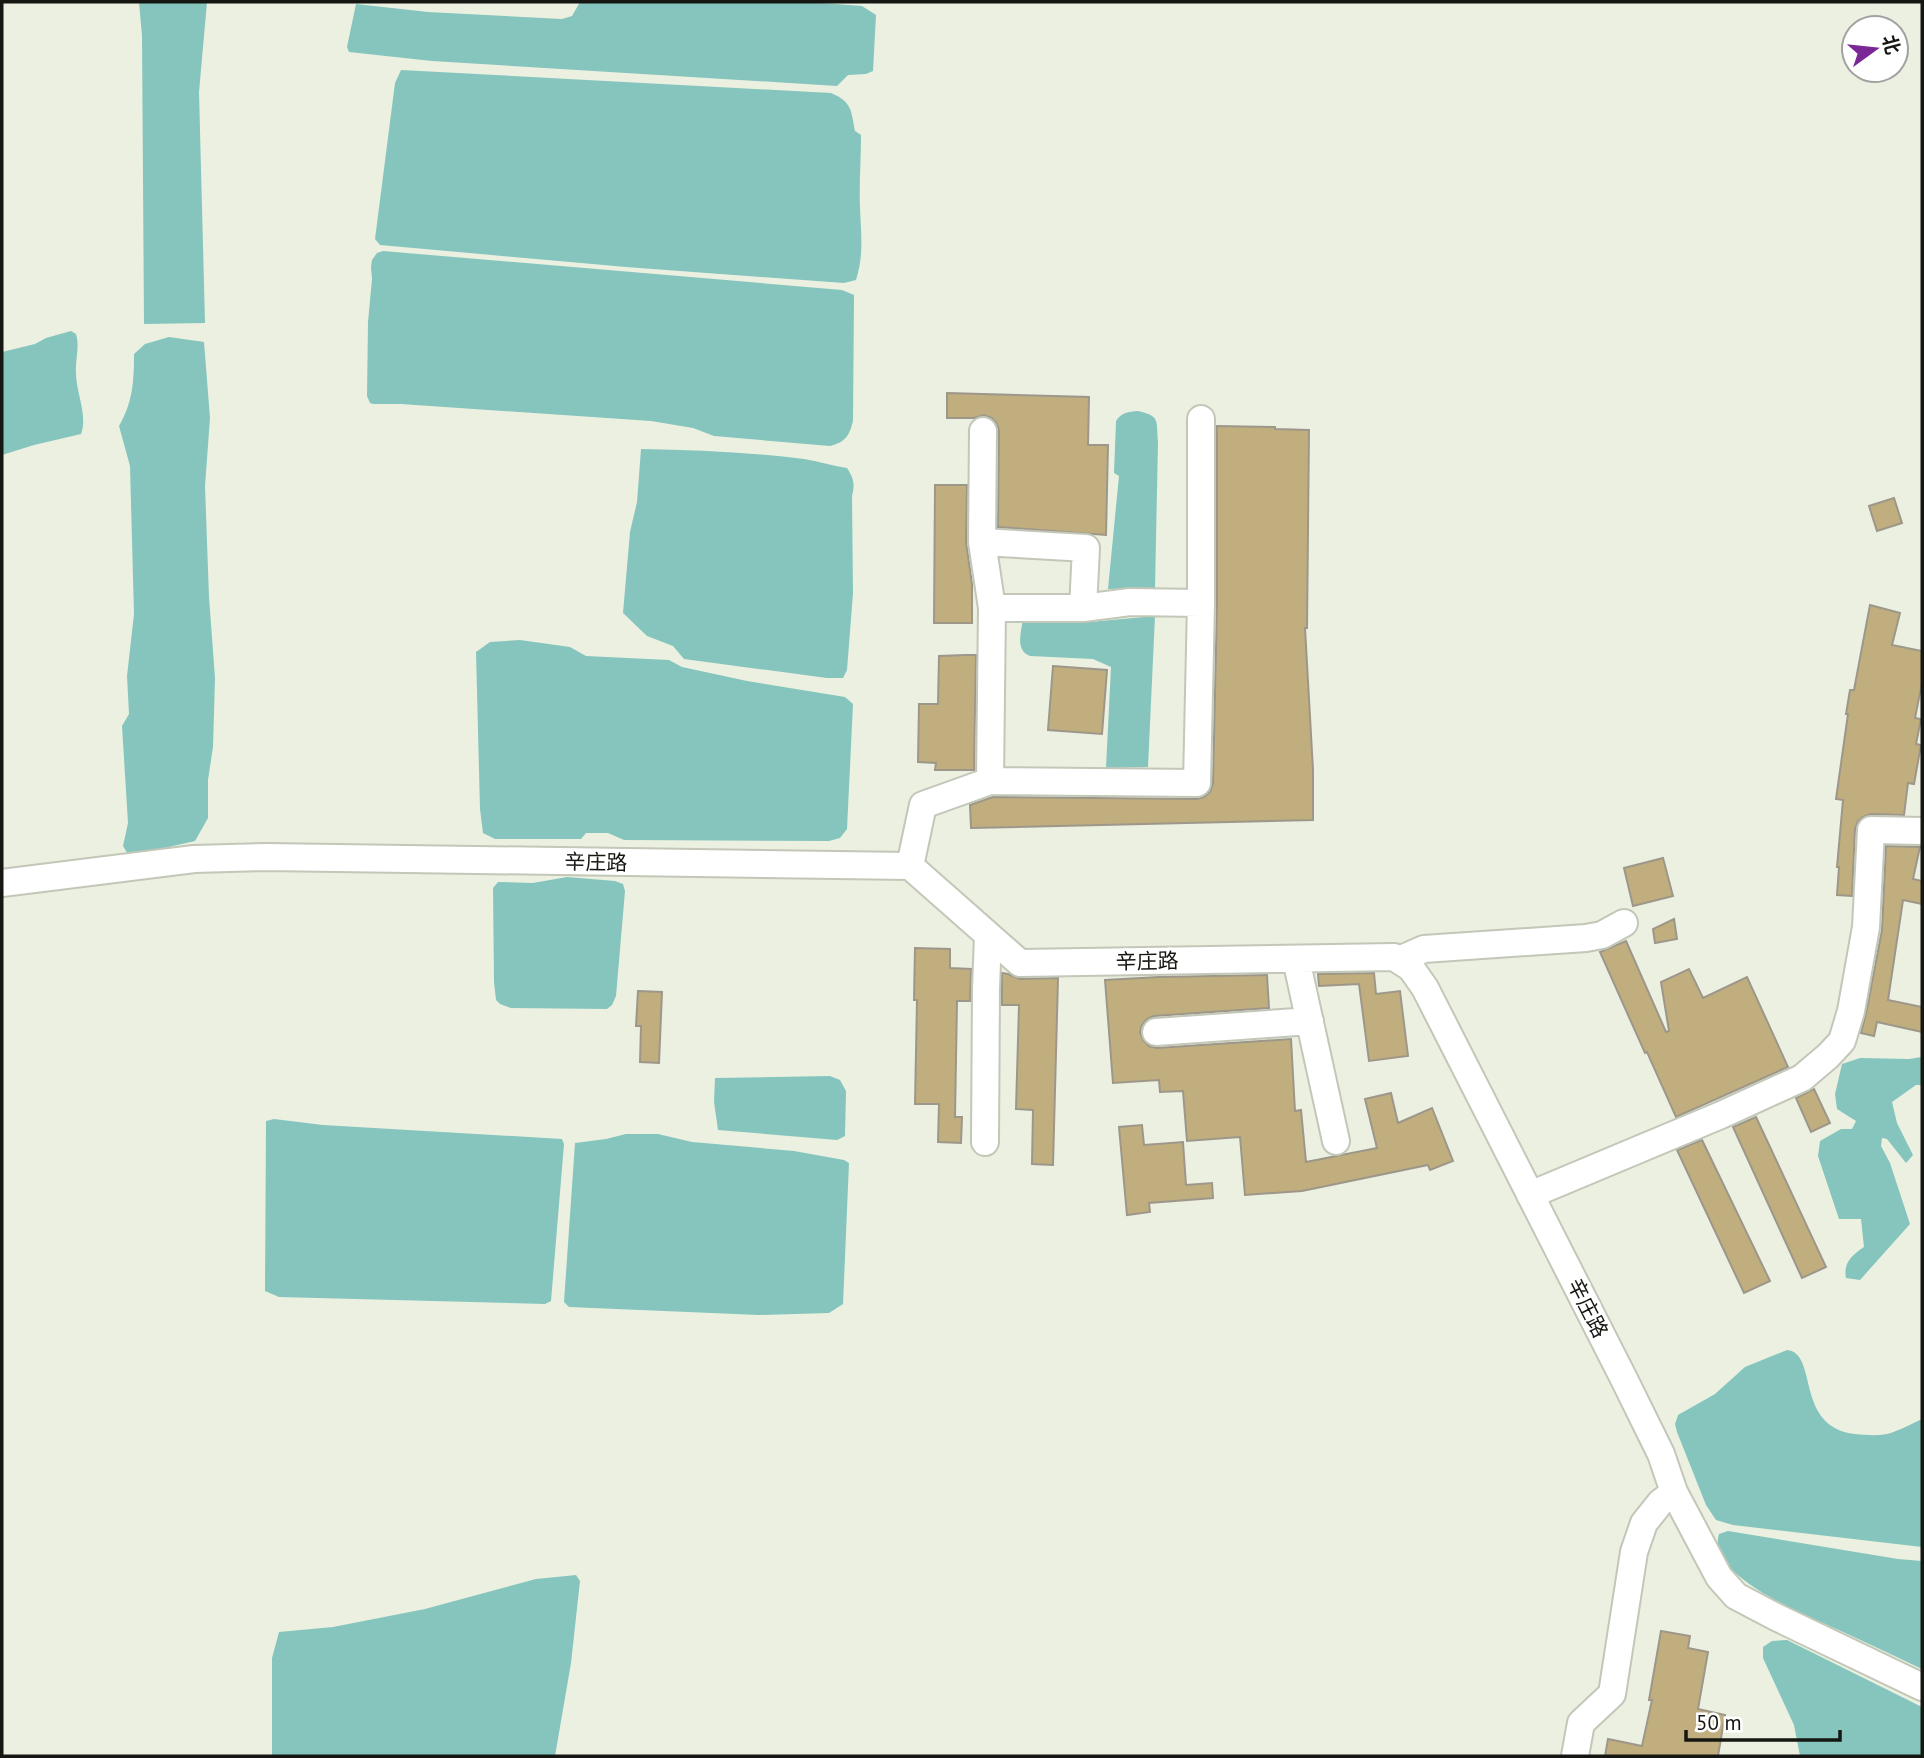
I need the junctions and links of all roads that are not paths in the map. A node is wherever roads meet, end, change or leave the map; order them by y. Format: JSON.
{"nodes":[{"id":1,"x":1201,"y":419,"type":"dead end"},
{"id":2,"x":983,"y":431,"type":"dead end"},
{"id":3,"x":982,"y":542,"type":"junction"},
{"id":4,"x":1201,"y":603,"type":"junction"},
{"id":5,"x":992,"y":608,"type":"junction"},
{"id":6,"x":1083,"y":608,"type":"junction"},
{"id":7,"x":990,"y":781,"type":"junction"},
{"id":8,"x":1922,"y":831,"type":"edge"},
{"id":9,"x":910,"y":866,"type":"junction"},
{"id":10,"x":2,"y":883,"type":"edge"},
{"id":11,"x":1624,"y":923,"type":"dead end"},
{"id":12,"x":988,"y":935,"type":"junction"},
{"id":13,"x":1296,"y":958,"type":"junction"},
{"id":14,"x":1399,"y":960,"type":"junction"},
{"id":15,"x":1310,"y":1021,"type":"junction"},
{"id":16,"x":1156,"y":1032,"type":"dead end"},
{"id":17,"x":1336,"y":1141,"type":"dead end"},
{"id":18,"x":985,"y":1142,"type":"dead end"},
{"id":19,"x":1530,"y":1195,"type":"junction"},
{"id":20,"x":1674,"y":1492,"type":"junction"},
{"id":21,"x":1922,"y":1687,"type":"edge"},
{"id":22,"x":1576,"y":1756,"type":"edge"}],
"edges":[{"from":1,"to":4,"type":"street"},
{"from":2,"to":3,"type":"street"},
{"from":3,"to":5,"type":"street"},
{"from":3,"to":6,"type":"street"},
{"from":4,"to":6,"type":"street"},
{"from":4,"to":7,"type":"street"},
{"from":5,"to":6,"type":"street"},
{"from":5,"to":7,"type":"street"},
{"from":7,"to":9,"type":"street"},
{"from":8,"to":19,"type":"street"},
{"from":9,"to":10,"type":"street","name":"辛庄路"},
{"from":9,"to":12,"type":"street","name":"辛庄路"},
{"from":11,"to":14,"type":"street"},
{"from":12,"to":13,"type":"street","name":"辛庄路"},
{"from":12,"to":18,"type":"street"},
{"from":13,"to":14,"type":"street","name":"辛庄路"},
{"from":13,"to":15,"type":"street"},
{"from":14,"to":19,"type":"street","name":"辛庄路"},
{"from":15,"to":16,"type":"street"},
{"from":15,"to":17,"type":"street"},
{"from":19,"to":20,"type":"street","name":"辛庄路"},
{"from":20,"to":21,"type":"street","name":"辛庄路"},
{"from":20,"to":22,"type":"street"}]}
